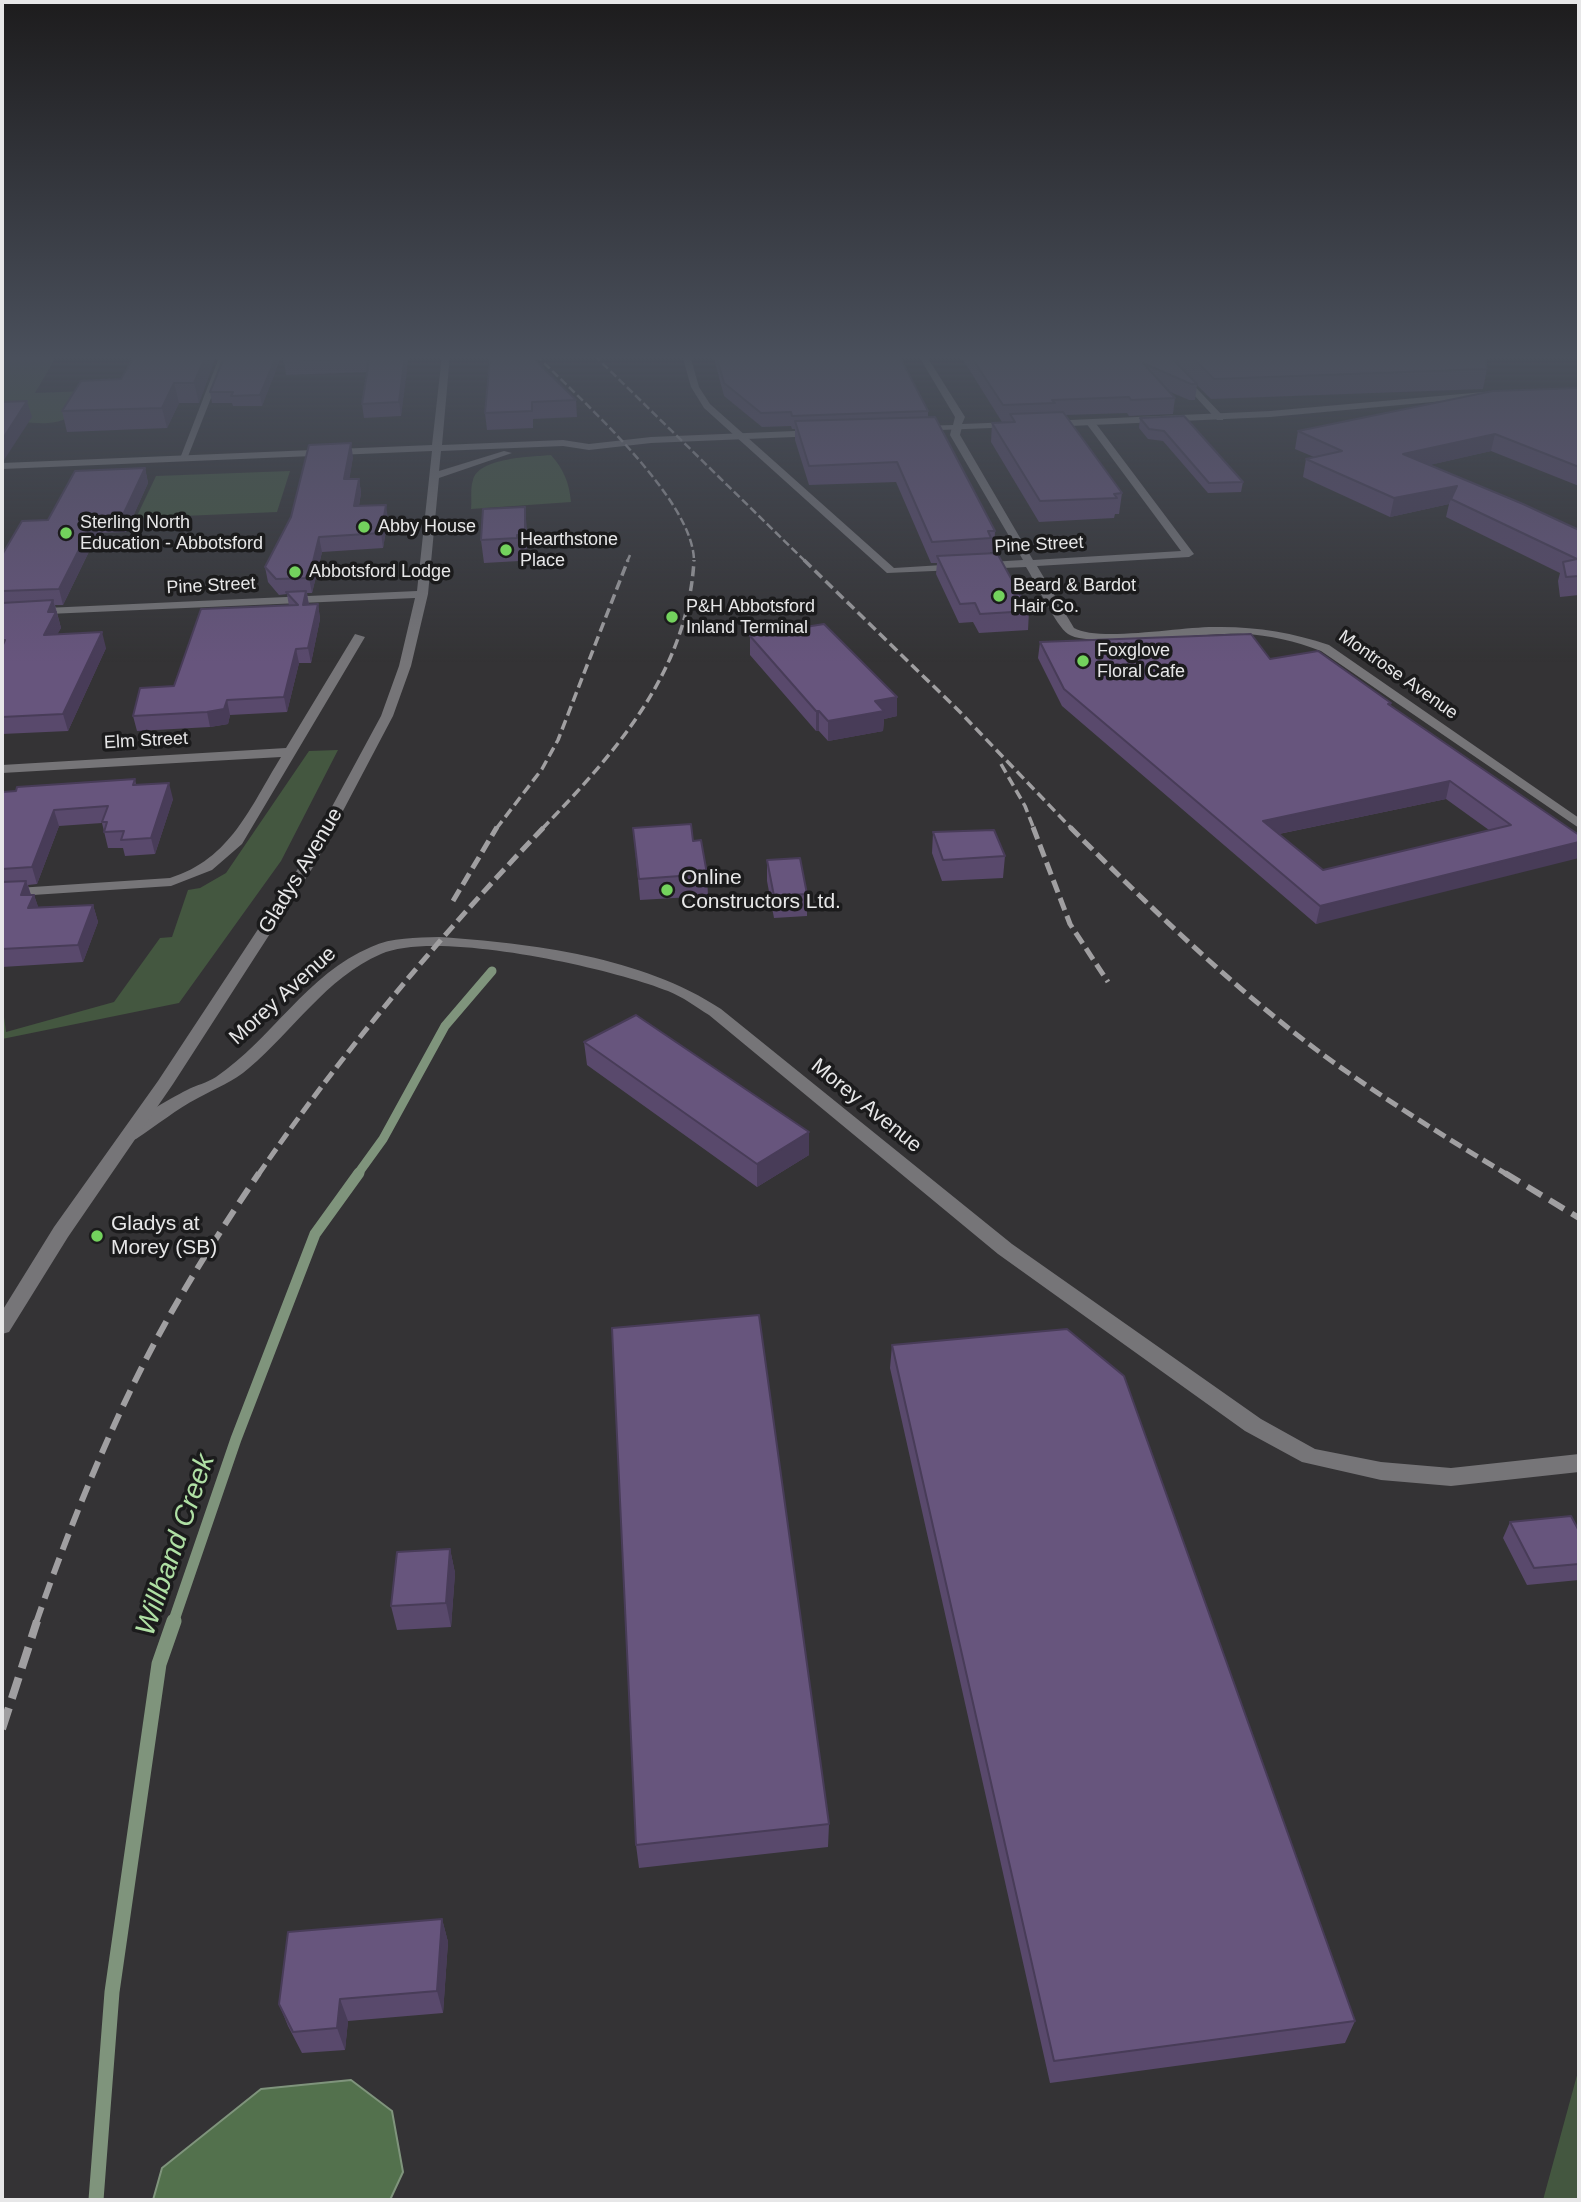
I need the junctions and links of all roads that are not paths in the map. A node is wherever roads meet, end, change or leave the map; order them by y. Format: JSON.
{"nodes":[{"id":1,"x":211,"y":458,"type":"edge"},
{"id":2,"x":436,"y":458,"type":"edge"},
{"id":3,"x":490,"y":458,"type":"edge"},
{"id":4,"x":766,"y":458,"type":"edge"},
{"id":5,"x":968,"y":458,"type":"edge"},
{"id":6,"x":1117,"y":458,"type":"edge"},
{"id":7,"x":182,"y":459,"type":"joint"},
{"id":8,"x":2,"y":466,"type":"edge"},
{"id":9,"x":434,"y":476,"type":"junction"},
{"id":10,"x":1029,"y":563,"type":"junction"},
{"id":11,"x":422,"y":594,"type":"junction"},
{"id":12,"x":2,"y":613,"type":"edge"},
{"id":13,"x":359,"y":637,"type":"dead end"},
{"id":14,"x":292,"y":752,"type":"junction"},
{"id":15,"x":2,"y":769,"type":"edge"},
{"id":16,"x":1579,"y":824,"type":"edge"},
{"id":17,"x":2,"y":893,"type":"edge"},
{"id":18,"x":130,"y":1135,"type":"junction"},
{"id":19,"x":2,"y":1326,"type":"edge"},
{"id":20,"x":1579,"y":1463,"type":"edge"}],
"edges":[{"from":1,"to":7,"type":"street"},
{"from":2,"to":9,"type":"street","name":"Gladys Avenue"},
{"from":3,"to":9,"type":"street"},
{"from":4,"to":10,"type":"street","name":"Pine Street"},
{"from":5,"to":10,"type":"street","name":"Montrose Avenue"},
{"from":6,"to":10,"type":"street","name":"Pine Street"},
{"from":7,"to":8,"type":"street"},
{"from":9,"to":11,"type":"street","name":"Gladys Avenue"},
{"from":10,"to":16,"type":"street","name":"Montrose Avenue"},
{"from":11,"to":12,"type":"street","name":"Pine Street"},
{"from":11,"to":18,"type":"street","name":"Gladys Avenue"},
{"from":13,"to":14,"type":"street"},
{"from":14,"to":15,"type":"street","name":"Elm Street"},
{"from":14,"to":17,"type":"street"},
{"from":18,"to":19,"type":"street","name":"Gladys Avenue"},
{"from":18,"to":20,"type":"street","name":"Morey Avenue"}]}
